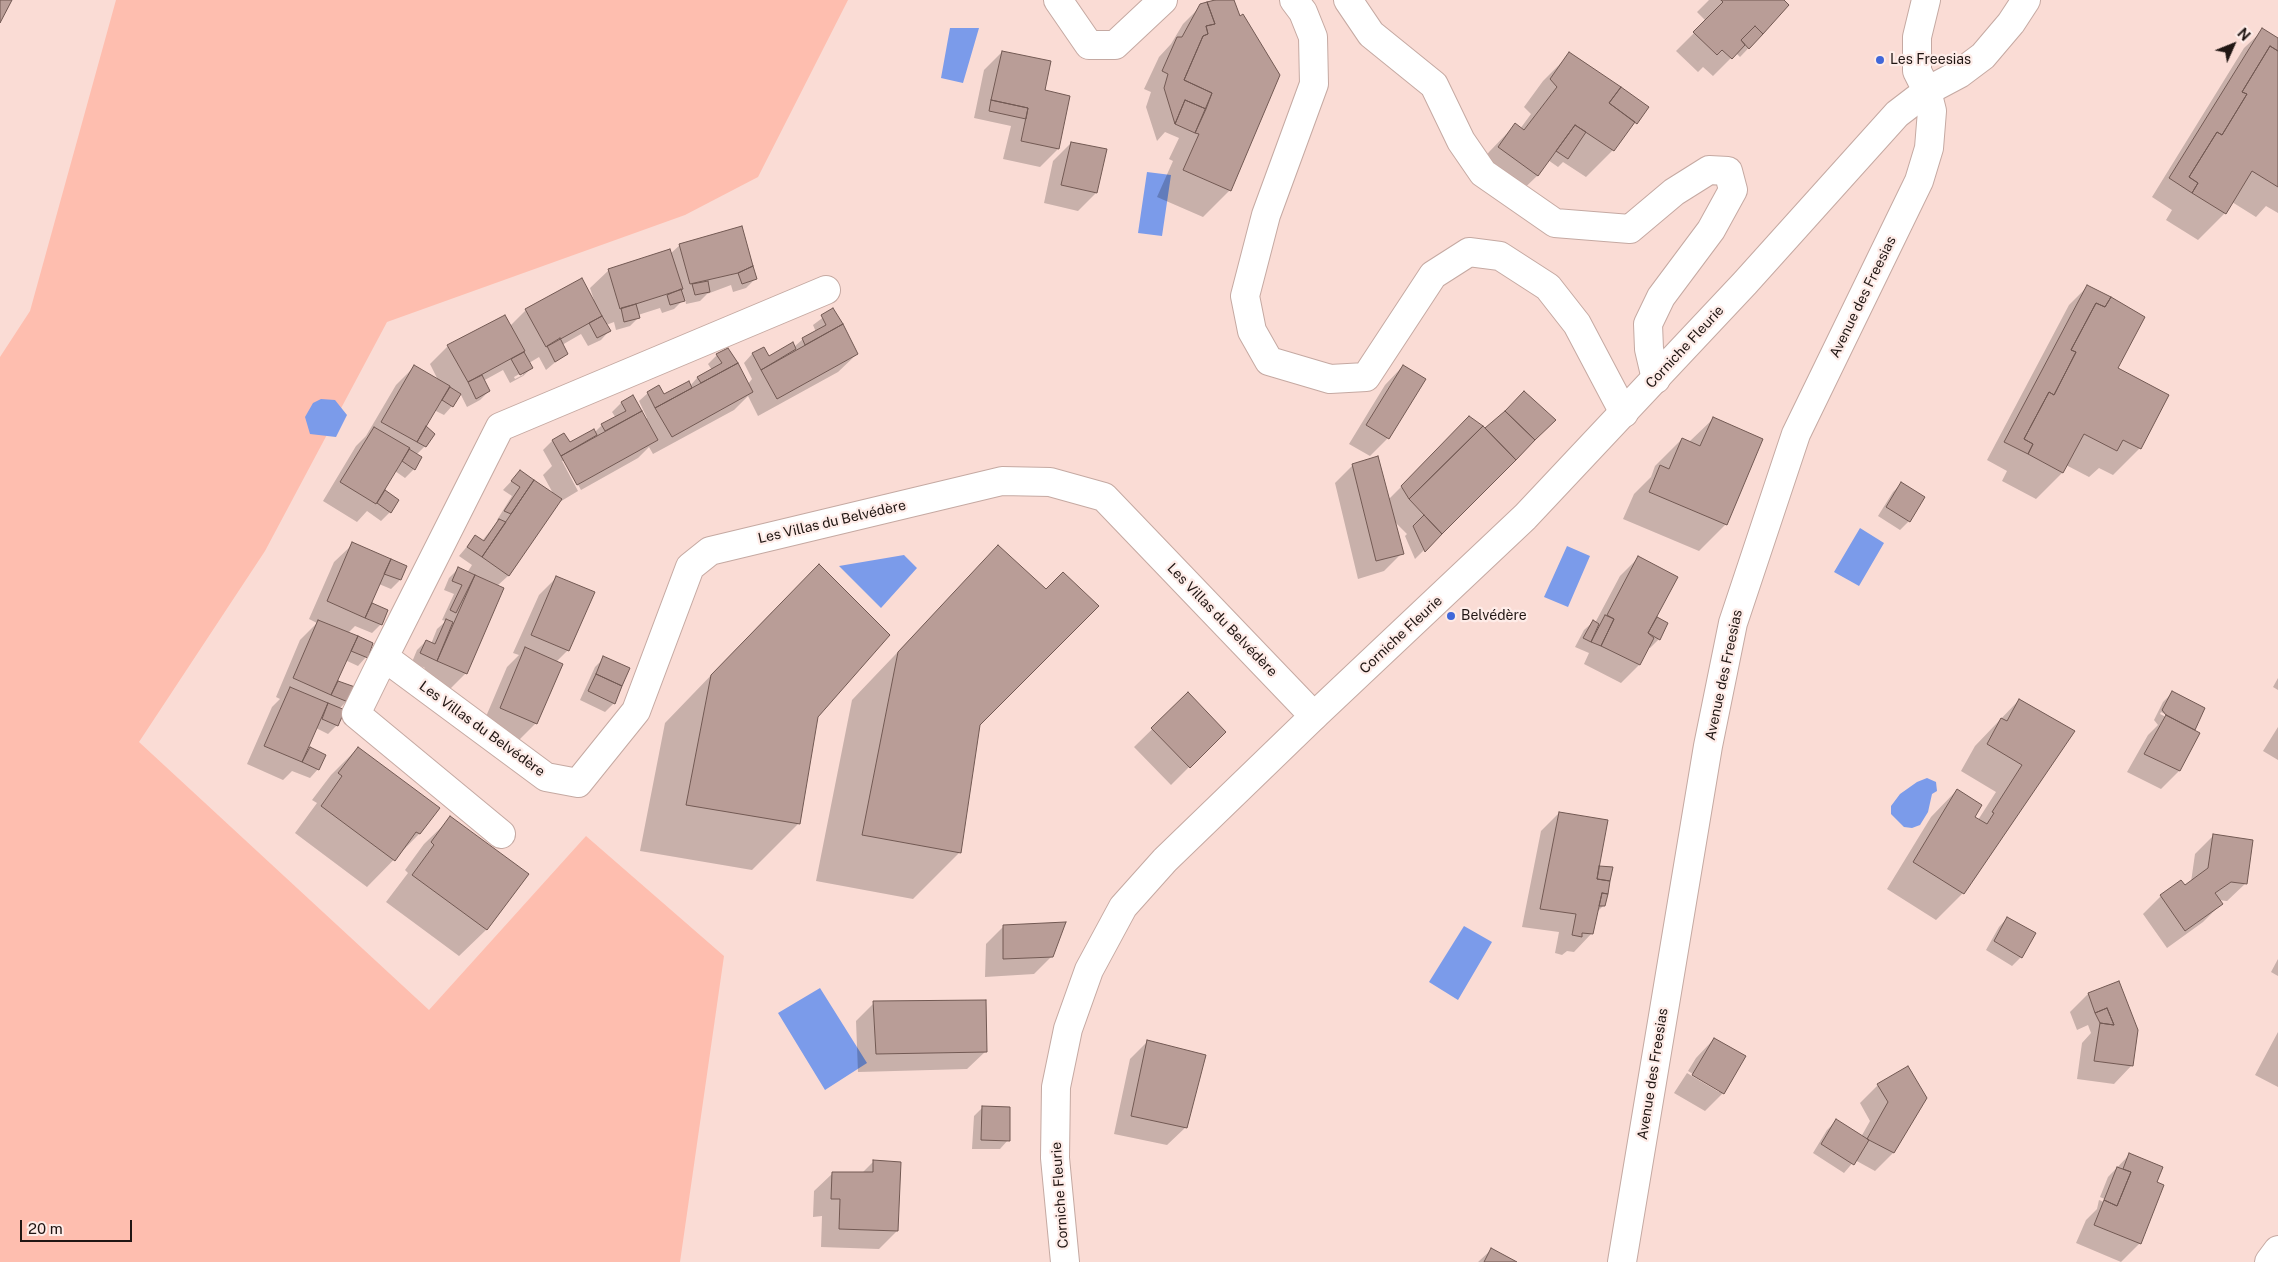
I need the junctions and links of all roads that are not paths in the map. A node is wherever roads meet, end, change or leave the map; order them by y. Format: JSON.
{"nodes":[{"id":1,"x":1058,"y":0,"type":"edge"},
{"id":2,"x":1163,"y":0,"type":"edge"},
{"id":3,"x":1294,"y":0,"type":"edge"},
{"id":4,"x":1348,"y":0,"type":"edge"},
{"id":5,"x":1926,"y":0,"type":"edge"},
{"id":6,"x":2026,"y":0,"type":"edge"},
{"id":7,"x":1927,"y":91,"type":"junction"},
{"id":8,"x":826,"y":290,"type":"dead end"},
{"id":9,"x":1656,"y":378,"type":"junction"},
{"id":10,"x":1624,"y":413,"type":"junction"},
{"id":11,"x":384,"y":658,"type":"junction"},
{"id":12,"x":1314,"y":716,"type":"junction"},
{"id":13,"x":502,"y":834,"type":"dead end"},
{"id":14,"x":2278,"y":1250,"type":"edge"},
{"id":15,"x":1065,"y":1262,"type":"edge"},
{"id":16,"x":1622,"y":1262,"type":"edge"},
{"id":17,"x":2269,"y":1262,"type":"edge"}],
"edges":[{"from":1,"to":2,"type":"street"},
{"from":3,"to":10,"type":"street"},
{"from":4,"to":9,"type":"street"},
{"from":5,"to":7,"type":"street","name":"Avenue des Freesias"},
{"from":6,"to":7,"type":"street","name":"Corniche Fleurie"},
{"from":7,"to":9,"type":"street","name":"Corniche Fleurie"},
{"from":7,"to":16,"type":"street","name":"Avenue des Freesias"},
{"from":8,"to":11,"type":"street"},
{"from":9,"to":10,"type":"street","name":"Corniche Fleurie"},
{"from":10,"to":12,"type":"street","name":"Corniche Fleurie"},
{"from":11,"to":12,"type":"street","name":"Les Villas du Belvédère"},
{"from":11,"to":13,"type":"street"},
{"from":12,"to":15,"type":"street","name":"Corniche Fleurie"},
{"from":14,"to":17,"type":"street"}]}
